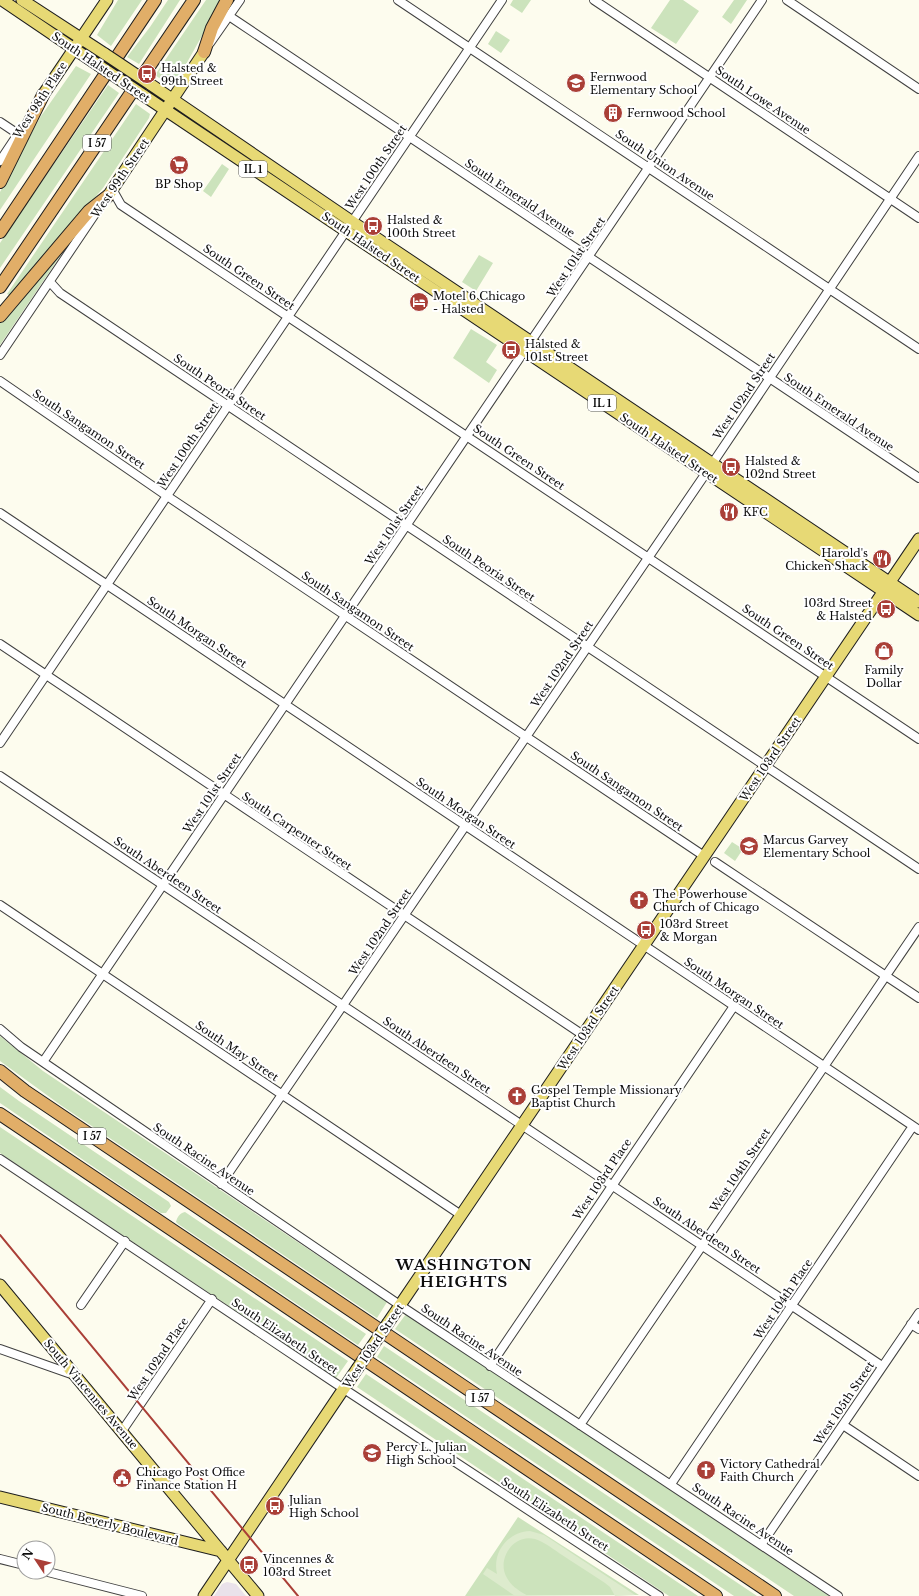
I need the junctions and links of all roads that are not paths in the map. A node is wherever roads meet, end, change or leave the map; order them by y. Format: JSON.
{"nodes":[{"id":1,"x":2,"y":0,"type":"edge"},
{"id":2,"x":22,"y":0,"type":"edge"},
{"id":3,"x":107,"y":0,"type":"edge"},
{"id":4,"x":156,"y":0,"type":"edge"},
{"id":5,"x":194,"y":0,"type":"edge"},
{"id":6,"x":228,"y":0,"type":"edge"},
{"id":7,"x":240,"y":0,"type":"edge"},
{"id":8,"x":398,"y":0,"type":"edge"},
{"id":9,"x":502,"y":0,"type":"edge"},
{"id":10,"x":594,"y":0,"type":"edge"},
{"id":11,"x":762,"y":0,"type":"edge"},
{"id":12,"x":786,"y":0,"type":"edge"},
{"id":13,"x":229,"y":16,"type":"junction"},
{"id":14,"x":81,"y":38,"type":"junction"},
{"id":15,"x":469,"y":48,"type":"junction"},
{"id":16,"x":74,"y":49,"type":"junction"},
{"id":17,"x":204,"y":52,"type":"junction"},
{"id":18,"x":710,"y":78,"type":"junction"},
{"id":19,"x":919,"y":89,"type":"edge"},
{"id":20,"x":43,"y":95,"type":"junction"},
{"id":21,"x":172,"y":99,"type":"junction"},
{"id":22,"x":165,"y":110,"type":"junction"},
{"id":23,"x":0,"y":122,"type":"edge"},
{"id":24,"x":18,"y":134,"type":"junction"},
{"id":25,"x":409,"y":137,"type":"junction"},
{"id":26,"x":919,"y":156,"type":"edge"},
{"id":27,"x":0,"y":161,"type":"edge"},
{"id":28,"x":649,"y":168,"type":"junction"},
{"id":29,"x":0,"y":182,"type":"edge"},
{"id":30,"x":110,"y":192,"type":"junction"},
{"id":31,"x":890,"y":199,"type":"junction"},
{"id":32,"x":919,"y":218,"type":"edge"},
{"id":33,"x":349,"y":226,"type":"junction"},
{"id":34,"x":0,"y":232,"type":"edge"},
{"id":35,"x":589,"y":257,"type":"junction"},
{"id":36,"x":50,"y":282,"type":"junction"},
{"id":37,"x":0,"y":287,"type":"edge"},
{"id":38,"x":830,"y":289,"type":"junction"},
{"id":39,"x":0,"y":316,"type":"edge"},
{"id":40,"x":288,"y":316,"type":"junction"},
{"id":41,"x":528,"y":347,"type":"junction"},
{"id":42,"x":919,"y":349,"type":"edge"},
{"id":43,"x":0,"y":355,"type":"edge"},
{"id":44,"x":770,"y":378,"type":"junction"},
{"id":45,"x":0,"y":381,"type":"edge"},
{"id":46,"x":228,"y":406,"type":"junction"},
{"id":47,"x":468,"y":436,"type":"junction"},
{"id":48,"x":709,"y":468,"type":"junction"},
{"id":49,"x":919,"y":478,"type":"edge"},
{"id":50,"x":167,"y":496,"type":"junction"},
{"id":51,"x":0,"y":513,"type":"edge"},
{"id":52,"x":407,"y":526,"type":"junction"},
{"id":53,"x":919,"y":539,"type":"edge"},
{"id":54,"x":649,"y":557,"type":"junction"},
{"id":55,"x":107,"y":585,"type":"junction"},
{"id":56,"x":886,"y":587,"type":"junction"},
{"id":57,"x":919,"y":602,"type":"edge"},
{"id":58,"x":919,"y":615,"type":"edge"},
{"id":59,"x":346,"y":616,"type":"junction"},
{"id":60,"x":0,"y":644,"type":"edge"},
{"id":61,"x":587,"y":648,"type":"junction"},
{"id":62,"x":46,"y":675,"type":"junction"},
{"id":63,"x":826,"y":676,"type":"junction"},
{"id":64,"x":285,"y":705,"type":"junction"},
{"id":65,"x":526,"y":737,"type":"junction"},
{"id":66,"x":919,"y":738,"type":"edge"},
{"id":67,"x":0,"y":743,"type":"edge"},
{"id":68,"x":765,"y":766,"type":"junction"},
{"id":69,"x":0,"y":776,"type":"edge"},
{"id":70,"x":224,"y":795,"type":"junction"},
{"id":71,"x":465,"y":826,"type":"junction"},
{"id":72,"x":704,"y":856,"type":"junction"},
{"id":73,"x":715,"y":862,"type":"dead end"},
{"id":74,"x":919,"y":869,"type":"edge"},
{"id":75,"x":163,"y":885,"type":"junction"},
{"id":76,"x":0,"y":905,"type":"edge"},
{"id":77,"x":404,"y":916,"type":"junction"},
{"id":78,"x":919,"y":927,"type":"edge"},
{"id":79,"x":644,"y":946,"type":"junction"},
{"id":80,"x":103,"y":974,"type":"junction"},
{"id":81,"x":886,"y":976,"type":"junction"},
{"id":82,"x":919,"y":998,"type":"edge"},
{"id":83,"x":343,"y":1005,"type":"junction"},
{"id":84,"x":734,"y":1006,"type":"junction"},
{"id":85,"x":0,"y":1029,"type":"edge"},
{"id":86,"x":583,"y":1035,"type":"junction"},
{"id":87,"x":43,"y":1062,"type":"junction"},
{"id":88,"x":824,"y":1067,"type":"junction"},
{"id":89,"x":0,"y":1071,"type":"edge"},
{"id":90,"x":282,"y":1095,"type":"junction"},
{"id":91,"x":0,"y":1114,"type":"edge"},
{"id":92,"x":522,"y":1125,"type":"junction"},
{"id":93,"x":916,"y":1128,"type":"edge"},
{"id":94,"x":0,"y":1159,"type":"edge"},
{"id":95,"x":221,"y":1184,"type":"junction"},
{"id":96,"x":612,"y":1185,"type":"junction"},
{"id":97,"x":461,"y":1215,"type":"junction"},
{"id":98,"x":125,"y":1241,"type":"junction"},
{"id":99,"x":702,"y":1246,"type":"junction"},
{"id":100,"x":0,"y":1285,"type":"edge"},
{"id":101,"x":212,"y":1299,"type":"junction"},
{"id":102,"x":81,"y":1305,"type":"dead end"},
{"id":103,"x":400,"y":1305,"type":"junction"},
{"id":104,"x":792,"y":1306,"type":"junction"},
{"id":105,"x":919,"y":1312,"type":"edge"},
{"id":106,"x":912,"y":1324,"type":"junction"},
{"id":107,"x":919,"y":1329,"type":"edge"},
{"id":108,"x":0,"y":1349,"type":"edge"},
{"id":109,"x":490,"y":1366,"type":"junction"},
{"id":110,"x":882,"y":1366,"type":"junction"},
{"id":111,"x":74,"y":1375,"type":"junction"},
{"id":112,"x":344,"y":1389,"type":"junction"},
{"id":113,"x":580,"y":1425,"type":"junction"},
{"id":114,"x":843,"y":1425,"type":"junction"},
{"id":115,"x":122,"y":1431,"type":"junction"},
{"id":116,"x":919,"y":1476,"type":"edge"},
{"id":117,"x":671,"y":1484,"type":"junction"},
{"id":118,"x":0,"y":1496,"type":"edge"},
{"id":119,"x":761,"y":1545,"type":"junction"},
{"id":120,"x":225,"y":1555,"type":"junction"},
{"id":121,"x":0,"y":1559,"type":"edge"},
{"id":122,"x":16,"y":1563,"type":"edge"},
{"id":123,"x":56,"y":1574,"type":"edge"},
{"id":124,"x":142,"y":1596,"type":"edge"},
{"id":125,"x":204,"y":1596,"type":"edge"},
{"id":126,"x":258,"y":1596,"type":"edge"},
{"id":127,"x":659,"y":1596,"type":"edge"},
{"id":128,"x":716,"y":1596,"type":"edge"},
{"id":129,"x":775,"y":1596,"type":"edge"},
{"id":130,"x":838,"y":1596,"type":"edge"}],
"edges":[{"from":1,"to":16,"type":"main road","name":"South Halsted Street"},
{"from":2,"to":14,"type":"main road","name":"South Halsted Street"},
{"from":3,"to":14,"type":"main road","name":"West 98th Place"},
{"from":4,"to":34,"type":"highway","number":"I 57"},
{"from":5,"to":37,"type":"highway","number":"I 57"},
{"from":6,"to":17,"type":"highway"},
{"from":7,"to":13,"type":"street","name":"West 99th Street"},
{"from":8,"to":15,"type":"street","name":"South Union Avenue"},
{"from":9,"to":15,"type":"street","name":"West 100th Street"},
{"from":10,"to":18,"type":"street","name":"South Lowe Avenue"},
{"from":11,"to":18,"type":"street","name":"West 101st Street"},
{"from":12,"to":19,"type":"street"},
{"from":13,"to":17,"type":"street","name":"West 99th Street"},
{"from":13,"to":25,"type":"street","name":"South Emerald Avenue"},
{"from":14,"to":16,"type":"main road","name":"West 98th Place"},
{"from":14,"to":21,"type":"main road","name":"South Halsted Street","number":"IL 1","bridge":true},
{"from":15,"to":25,"type":"street","name":"West 100th Street"},
{"from":15,"to":28,"type":"street","name":"South Union Avenue"},
{"from":16,"to":20,"type":"main road","name":"West 98th Place"},
{"from":16,"to":22,"type":"main road","name":"South Halsted Street","number":"IL 1","bridge":true},
{"from":17,"to":21,"type":"main road","name":"West 99th Street"},
{"from":18,"to":28,"type":"street","name":"West 101st Street"},
{"from":18,"to":31,"type":"street","name":"South Lowe Avenue"},
{"from":20,"to":24,"type":"street","name":"West 98th Place"},
{"from":20,"to":29,"type":"highway"},
{"from":21,"to":22,"type":"main road","name":"West 99th Street"},
{"from":21,"to":33,"type":"main road","name":"South Halsted Street","number":"IL 1"},
{"from":22,"to":30,"type":"main road","name":"West 99th Street"},
{"from":22,"to":33,"type":"main road","name":"South Halsted Street","number":"IL 1"},
{"from":23,"to":24,"type":"street"},
{"from":24,"to":27,"type":"street","name":"West 98th Place"},
{"from":25,"to":33,"type":"street","name":"West 100th Street"},
{"from":25,"to":35,"type":"street","name":"South Emerald Avenue"},
{"from":26,"to":31,"type":"street","name":"West 102nd Street"},
{"from":28,"to":35,"type":"street","name":"West 101st Street"},
{"from":28,"to":38,"type":"street","name":"South Union Avenue"},
{"from":30,"to":36,"type":"street","name":"West 99th Street"},
{"from":30,"to":39,"type":"highway"},
{"from":30,"to":40,"type":"street","name":"South Green Street"},
{"from":31,"to":32,"type":"street","name":"South Lowe Avenue"},
{"from":31,"to":38,"type":"street","name":"West 102nd Street"},
{"from":33,"to":40,"type":"street","name":"West 100th Street"},
{"from":33,"to":41,"type":"main road","name":"South Halsted Street","number":"IL 1"},
{"from":35,"to":41,"type":"street","name":"West 101st Street"},
{"from":35,"to":44,"type":"street","name":"South Emerald Avenue"},
{"from":36,"to":43,"type":"street","name":"West 99th Street"},
{"from":36,"to":46,"type":"street","name":"South Peoria Street"},
{"from":38,"to":42,"type":"street","name":"South Union Avenue"},
{"from":38,"to":44,"type":"street","name":"West 102nd Street"},
{"from":40,"to":46,"type":"street","name":"West 100th Street"},
{"from":40,"to":47,"type":"street","name":"South Green Street"},
{"from":41,"to":47,"type":"street","name":"West 101st Street"},
{"from":41,"to":48,"type":"main road","name":"South Halsted Street","number":"IL 1"},
{"from":44,"to":48,"type":"street","name":"West 102nd Street"},
{"from":44,"to":49,"type":"street","name":"South Emerald Avenue"},
{"from":45,"to":50,"type":"street","name":"South Sangamon Street"},
{"from":46,"to":50,"type":"street","name":"West 100th Street"},
{"from":46,"to":52,"type":"street","name":"South Peoria Street"},
{"from":47,"to":52,"type":"street","name":"West 101st Street"},
{"from":47,"to":54,"type":"street","name":"South Green Street"},
{"from":48,"to":54,"type":"street","name":"West 102nd Street"},
{"from":48,"to":56,"type":"main road","name":"South Halsted Street","number":"IL 1"},
{"from":50,"to":55,"type":"street","name":"West 100th Street"},
{"from":50,"to":59,"type":"street","name":"South Sangamon Street"},
{"from":51,"to":55,"type":"street","name":"South Morgan Street"},
{"from":52,"to":59,"type":"street","name":"West 101st Street"},
{"from":52,"to":61,"type":"street","name":"South Peoria Street"},
{"from":53,"to":56,"type":"main road","name":"West 103rd Street"},
{"from":54,"to":61,"type":"street","name":"West 102nd Street"},
{"from":54,"to":63,"type":"street","name":"South Green Street"},
{"from":55,"to":62,"type":"street","name":"West 100th Street"},
{"from":55,"to":64,"type":"street","name":"South Morgan Street"},
{"from":56,"to":57,"type":"main road","name":"South Halsted Street","number":"IL 1"},
{"from":56,"to":58,"type":"main road","name":"South Halsted Street","number":"IL 1"},
{"from":56,"to":63,"type":"main road","name":"West 103rd Street"},
{"from":59,"to":64,"type":"street","name":"West 101st Street"},
{"from":59,"to":65,"type":"street","name":"South Sangamon Street"},
{"from":60,"to":62,"type":"street","name":"South Carpenter Street"},
{"from":61,"to":65,"type":"street","name":"West 102nd Street"},
{"from":61,"to":68,"type":"street","name":"South Peoria Street"},
{"from":62,"to":67,"type":"street","name":"West 100th Street"},
{"from":62,"to":70,"type":"street","name":"South Carpenter Street"},
{"from":63,"to":66,"type":"street","name":"South Green Street"},
{"from":63,"to":68,"type":"main road","name":"West 103rd Street"},
{"from":64,"to":70,"type":"street","name":"West 101st Street"},
{"from":64,"to":71,"type":"street","name":"South Morgan Street"},
{"from":65,"to":71,"type":"street","name":"West 102nd Street"},
{"from":65,"to":72,"type":"street","name":"South Sangamon Street"},
{"from":68,"to":72,"type":"main road","name":"West 103rd Street"},
{"from":68,"to":74,"type":"street","name":"South Peoria Street"},
{"from":69,"to":75,"type":"street","name":"South Aberdeen Street"},
{"from":70,"to":75,"type":"street","name":"West 101st Street"},
{"from":70,"to":77,"type":"street","name":"South Carpenter Street"},
{"from":71,"to":77,"type":"street","name":"West 102nd Street"},
{"from":71,"to":79,"type":"street","name":"South Morgan Street"},
{"from":72,"to":79,"type":"main road","name":"West 103rd Street"},
{"from":73,"to":81,"type":"street"},
{"from":75,"to":80,"type":"street","name":"West 101st Street"},
{"from":75,"to":83,"type":"street","name":"South Aberdeen Street"},
{"from":76,"to":80,"type":"street","name":"South May Street"},
{"from":77,"to":83,"type":"street","name":"West 102nd Street"},
{"from":77,"to":86,"type":"street","name":"South Carpenter Street"},
{"from":78,"to":81,"type":"street","name":"West 104th Street"},
{"from":79,"to":84,"type":"street","name":"South Morgan Street"},
{"from":79,"to":86,"type":"main road","name":"West 103rd Street"},
{"from":80,"to":87,"type":"street","name":"West 101st Street"},
{"from":80,"to":90,"type":"street","name":"South May Street"},
{"from":81,"to":82,"type":"street"},
{"from":81,"to":88,"type":"street","name":"West 104th Street"},
{"from":83,"to":90,"type":"street","name":"West 102nd Street"},
{"from":83,"to":92,"type":"street","name":"South Aberdeen Street"},
{"from":84,"to":88,"type":"street","name":"South Morgan Street"},
{"from":84,"to":96,"type":"street","name":"West 103rd Place"},
{"from":85,"to":87,"type":"street","name":"South Racine Avenue"},
{"from":86,"to":92,"type":"main road","name":"West 103rd Street"},
{"from":87,"to":95,"type":"street","name":"South Racine Avenue"},
{"from":88,"to":93,"type":"street","name":"South Morgan Street"},
{"from":88,"to":99,"type":"street","name":"West 104th Street"},
{"from":89,"to":129,"type":"highway","number":"I 57"},
{"from":90,"to":95,"type":"street","name":"West 102nd Street"},
{"from":90,"to":97,"type":"street","name":"South May Street"},
{"from":91,"to":128,"type":"highway"},
{"from":92,"to":96,"type":"street","name":"South Aberdeen Street"},
{"from":92,"to":97,"type":"main road","name":"West 103rd Street"},
{"from":93,"to":104,"type":"street","name":"West 104th Place"},
{"from":94,"to":98,"type":"street","name":"South Elizabeth Street"},
{"from":95,"to":103,"type":"street","name":"South Racine Avenue"},
{"from":96,"to":99,"type":"street","name":"South Aberdeen Street"},
{"from":96,"to":109,"type":"street","name":"West 103rd Place"},
{"from":97,"to":103,"type":"main road","name":"West 103rd Street"},
{"from":98,"to":101,"type":"street","name":"South Elizabeth Street"},
{"from":98,"to":102,"type":"street"},
{"from":99,"to":104,"type":"street","name":"South Aberdeen Street"},
{"from":99,"to":113,"type":"street","name":"West 104th Street"},
{"from":100,"to":111,"type":"main road","name":"South Vincennes Avenue"},
{"from":101,"to":112,"type":"street","name":"South Elizabeth Street"},
{"from":101,"to":115,"type":"street","name":"West 102nd Place"},
{"from":103,"to":109,"type":"street","name":"South Racine Avenue"},
{"from":103,"to":112,"type":"main road","name":"West 103rd Street","bridge":true},
{"from":104,"to":110,"type":"street","name":"South Aberdeen Street"},
{"from":104,"to":117,"type":"street","name":"West 104th Place"},
{"from":105,"to":106,"type":"street","name":"West 105th Street"},
{"from":106,"to":107,"type":"street"},
{"from":106,"to":110,"type":"street","name":"West 105th Street"},
{"from":108,"to":111,"type":"street"},
{"from":109,"to":113,"type":"street","name":"South Racine Avenue"},
{"from":110,"to":114,"type":"street","name":"West 105th Street"},
{"from":111,"to":115,"type":"main road","name":"South Vincennes Avenue"},
{"from":112,"to":120,"type":"main road","name":"West 103rd Street"},
{"from":112,"to":127,"type":"street","name":"South Elizabeth Street"},
{"from":113,"to":117,"type":"street","name":"South Racine Avenue"},
{"from":114,"to":116,"type":"street"},
{"from":114,"to":119,"type":"street","name":"West 105th Street"},
{"from":115,"to":120,"type":"main road","name":"South Vincennes Avenue"},
{"from":117,"to":119,"type":"street","name":"South Racine Avenue"},
{"from":118,"to":120,"type":"main road","name":"South Beverly Boulevard"},
{"from":119,"to":130,"type":"street","name":"South Racine Avenue"},
{"from":120,"to":125,"type":"main road","name":"West 103rd Street"},
{"from":120,"to":126,"type":"main road","name":"South Vincennes Avenue"},
{"from":121,"to":122,"type":"street"},
{"from":123,"to":124,"type":"street"}]}
